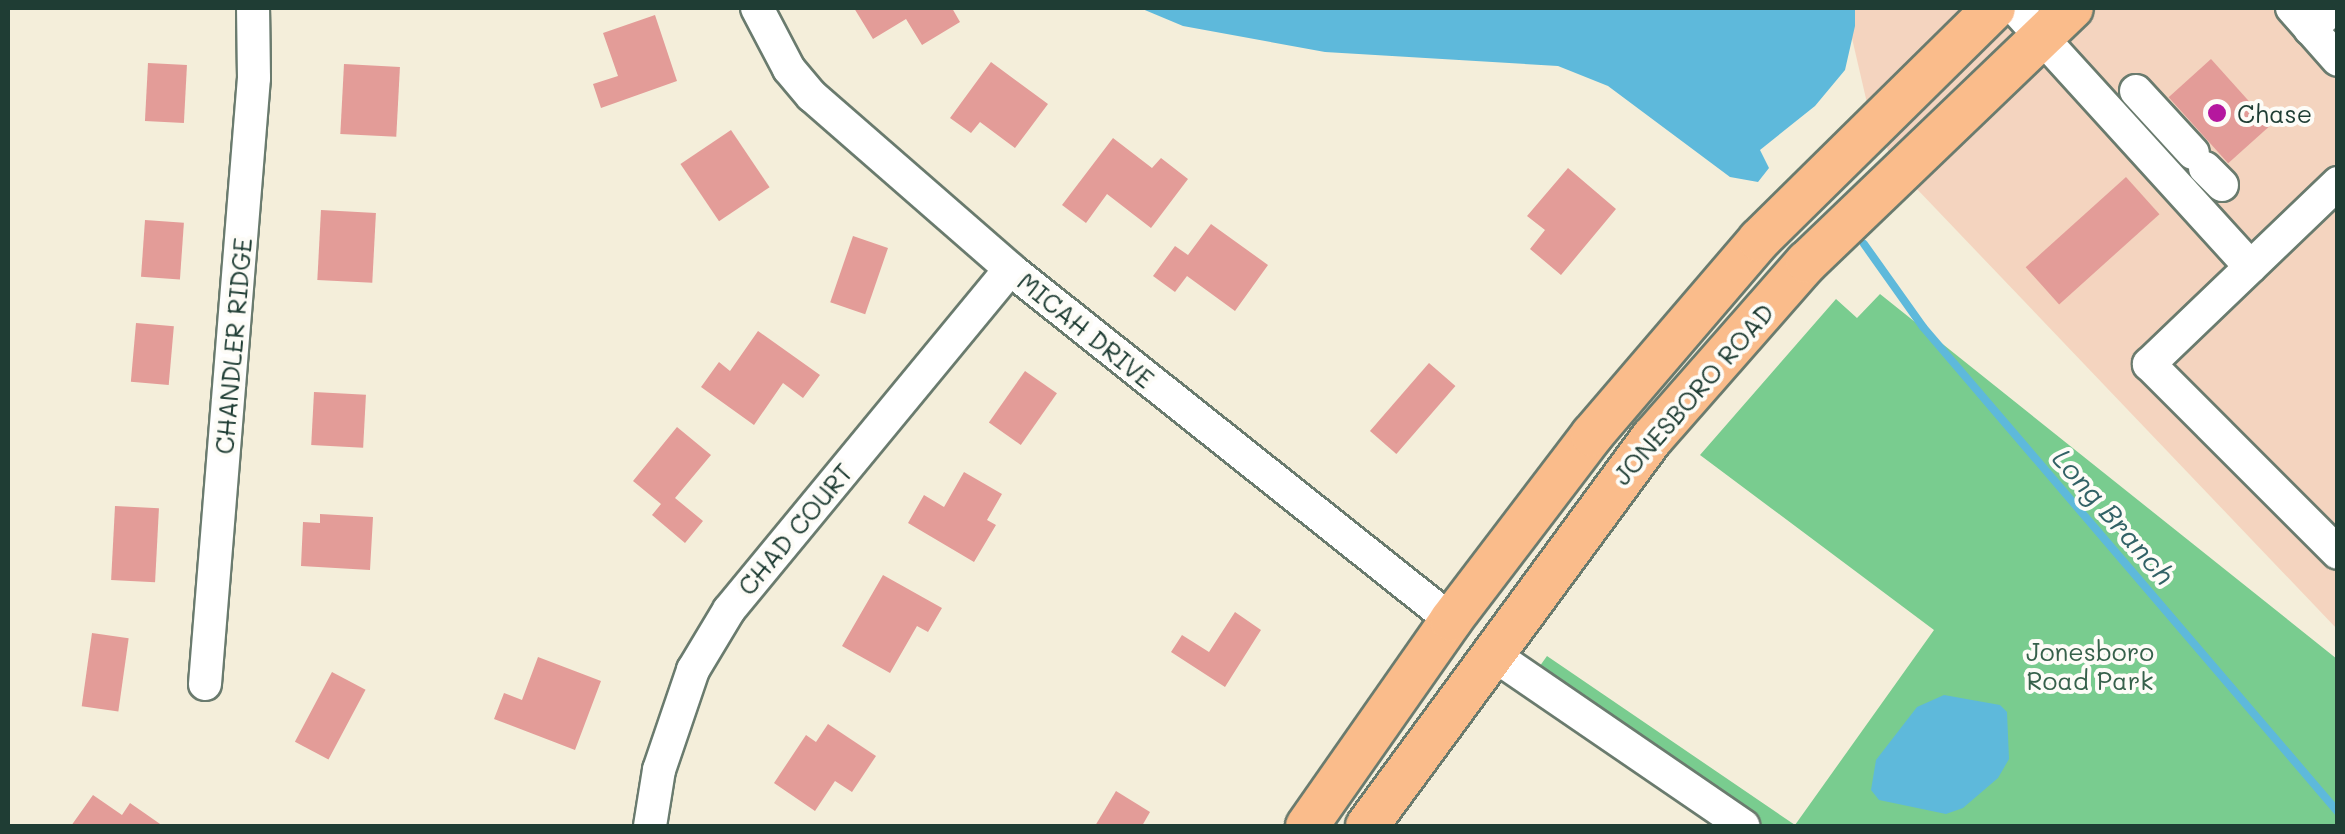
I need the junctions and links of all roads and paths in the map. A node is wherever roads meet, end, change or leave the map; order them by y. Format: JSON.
{"nodes":[{"id":1,"x":253,"y":8,"type":"edge"},
{"id":2,"x":757,"y":8,"type":"edge"},
{"id":3,"x":1994,"y":8,"type":"edge"},
{"id":4,"x":2072,"y":8,"type":"edge"},
{"id":5,"x":2312,"y":15,"type":"edge"},
{"id":6,"x":2029,"y":22,"type":"edge"},
{"id":7,"x":2338,"y":60,"type":"edge"},
{"id":8,"x":2136,"y":92,"type":"dead end"},
{"id":9,"x":2207,"y":168,"type":"dead end"},
{"id":10,"x":2338,"y":184,"type":"edge"},
{"id":11,"x":2251,"y":267,"type":"junction"},
{"id":12,"x":1010,"y":269,"type":"junction"},
{"id":13,"x":2332,"y":536,"type":"edge"},
{"id":14,"x":1504,"y":550,"type":"junction"},
{"id":15,"x":1392,"y":574,"type":"junction"},
{"id":16,"x":1528,"y":600,"type":"junction"},
{"id":17,"x":1450,"y":620,"type":"junction"},
{"id":18,"x":1491,"y":653,"type":"junction"},
{"id":19,"x":1411,"y":677,"type":"junction"},
{"id":20,"x":206,"y":684,"type":"dead end"},
{"id":21,"x":1543,"y":687,"type":"junction"},
{"id":22,"x":1436,"y":731,"type":"junction"},
{"id":23,"x":650,"y":826,"type":"edge"},
{"id":24,"x":1306,"y":826,"type":"edge"},
{"id":25,"x":1367,"y":826,"type":"edge"},
{"id":26,"x":1744,"y":826,"type":"edge"}],
"edges":[{"from":1,"to":20,"type":"street","name":"CHANDLER RIDGE"},
{"from":2,"to":12,"type":"street","name":"MICAH DRIVE"},
{"from":3,"to":14,"type":"main road","name":"JONESBORO ROAD"},
{"from":4,"to":6,"type":"main road","name":"JONESBORO ROAD"},
{"from":5,"to":7,"type":"street"},
{"from":6,"to":11,"type":"street"},
{"from":6,"to":16,"type":"main road","name":"JONESBORO ROAD"},
{"from":8,"to":9,"type":"street"},
{"from":10,"to":11,"type":"street"},
{"from":11,"to":13,"type":"street"},
{"from":12,"to":15,"type":"street","name":"MICAH DRIVE"},
{"from":12,"to":23,"type":"street","name":"CHAD COURT"},
{"from":14,"to":17,"type":"main road","name":"JONESBORO ROAD"},
{"from":14,"to":18,"type":"main road"},
{"from":15,"to":17,"type":"street","name":"MICAH DRIVE"},
{"from":15,"to":19,"type":"street"},
{"from":16,"to":18,"type":"main road","name":"JONESBORO ROAD"},
{"from":16,"to":21,"type":"street"},
{"from":17,"to":19,"type":"main road","name":"JONESBORO ROAD"},
{"from":17,"to":22,"type":"main road"},
{"from":18,"to":21,"type":"street"},
{"from":18,"to":22,"type":"main road","name":"JONESBORO ROAD"},
{"from":19,"to":24,"type":"main road","name":"JONESBORO ROAD"},
{"from":21,"to":26,"type":"street"},
{"from":22,"to":25,"type":"main road","name":"JONESBORO ROAD"}]}
